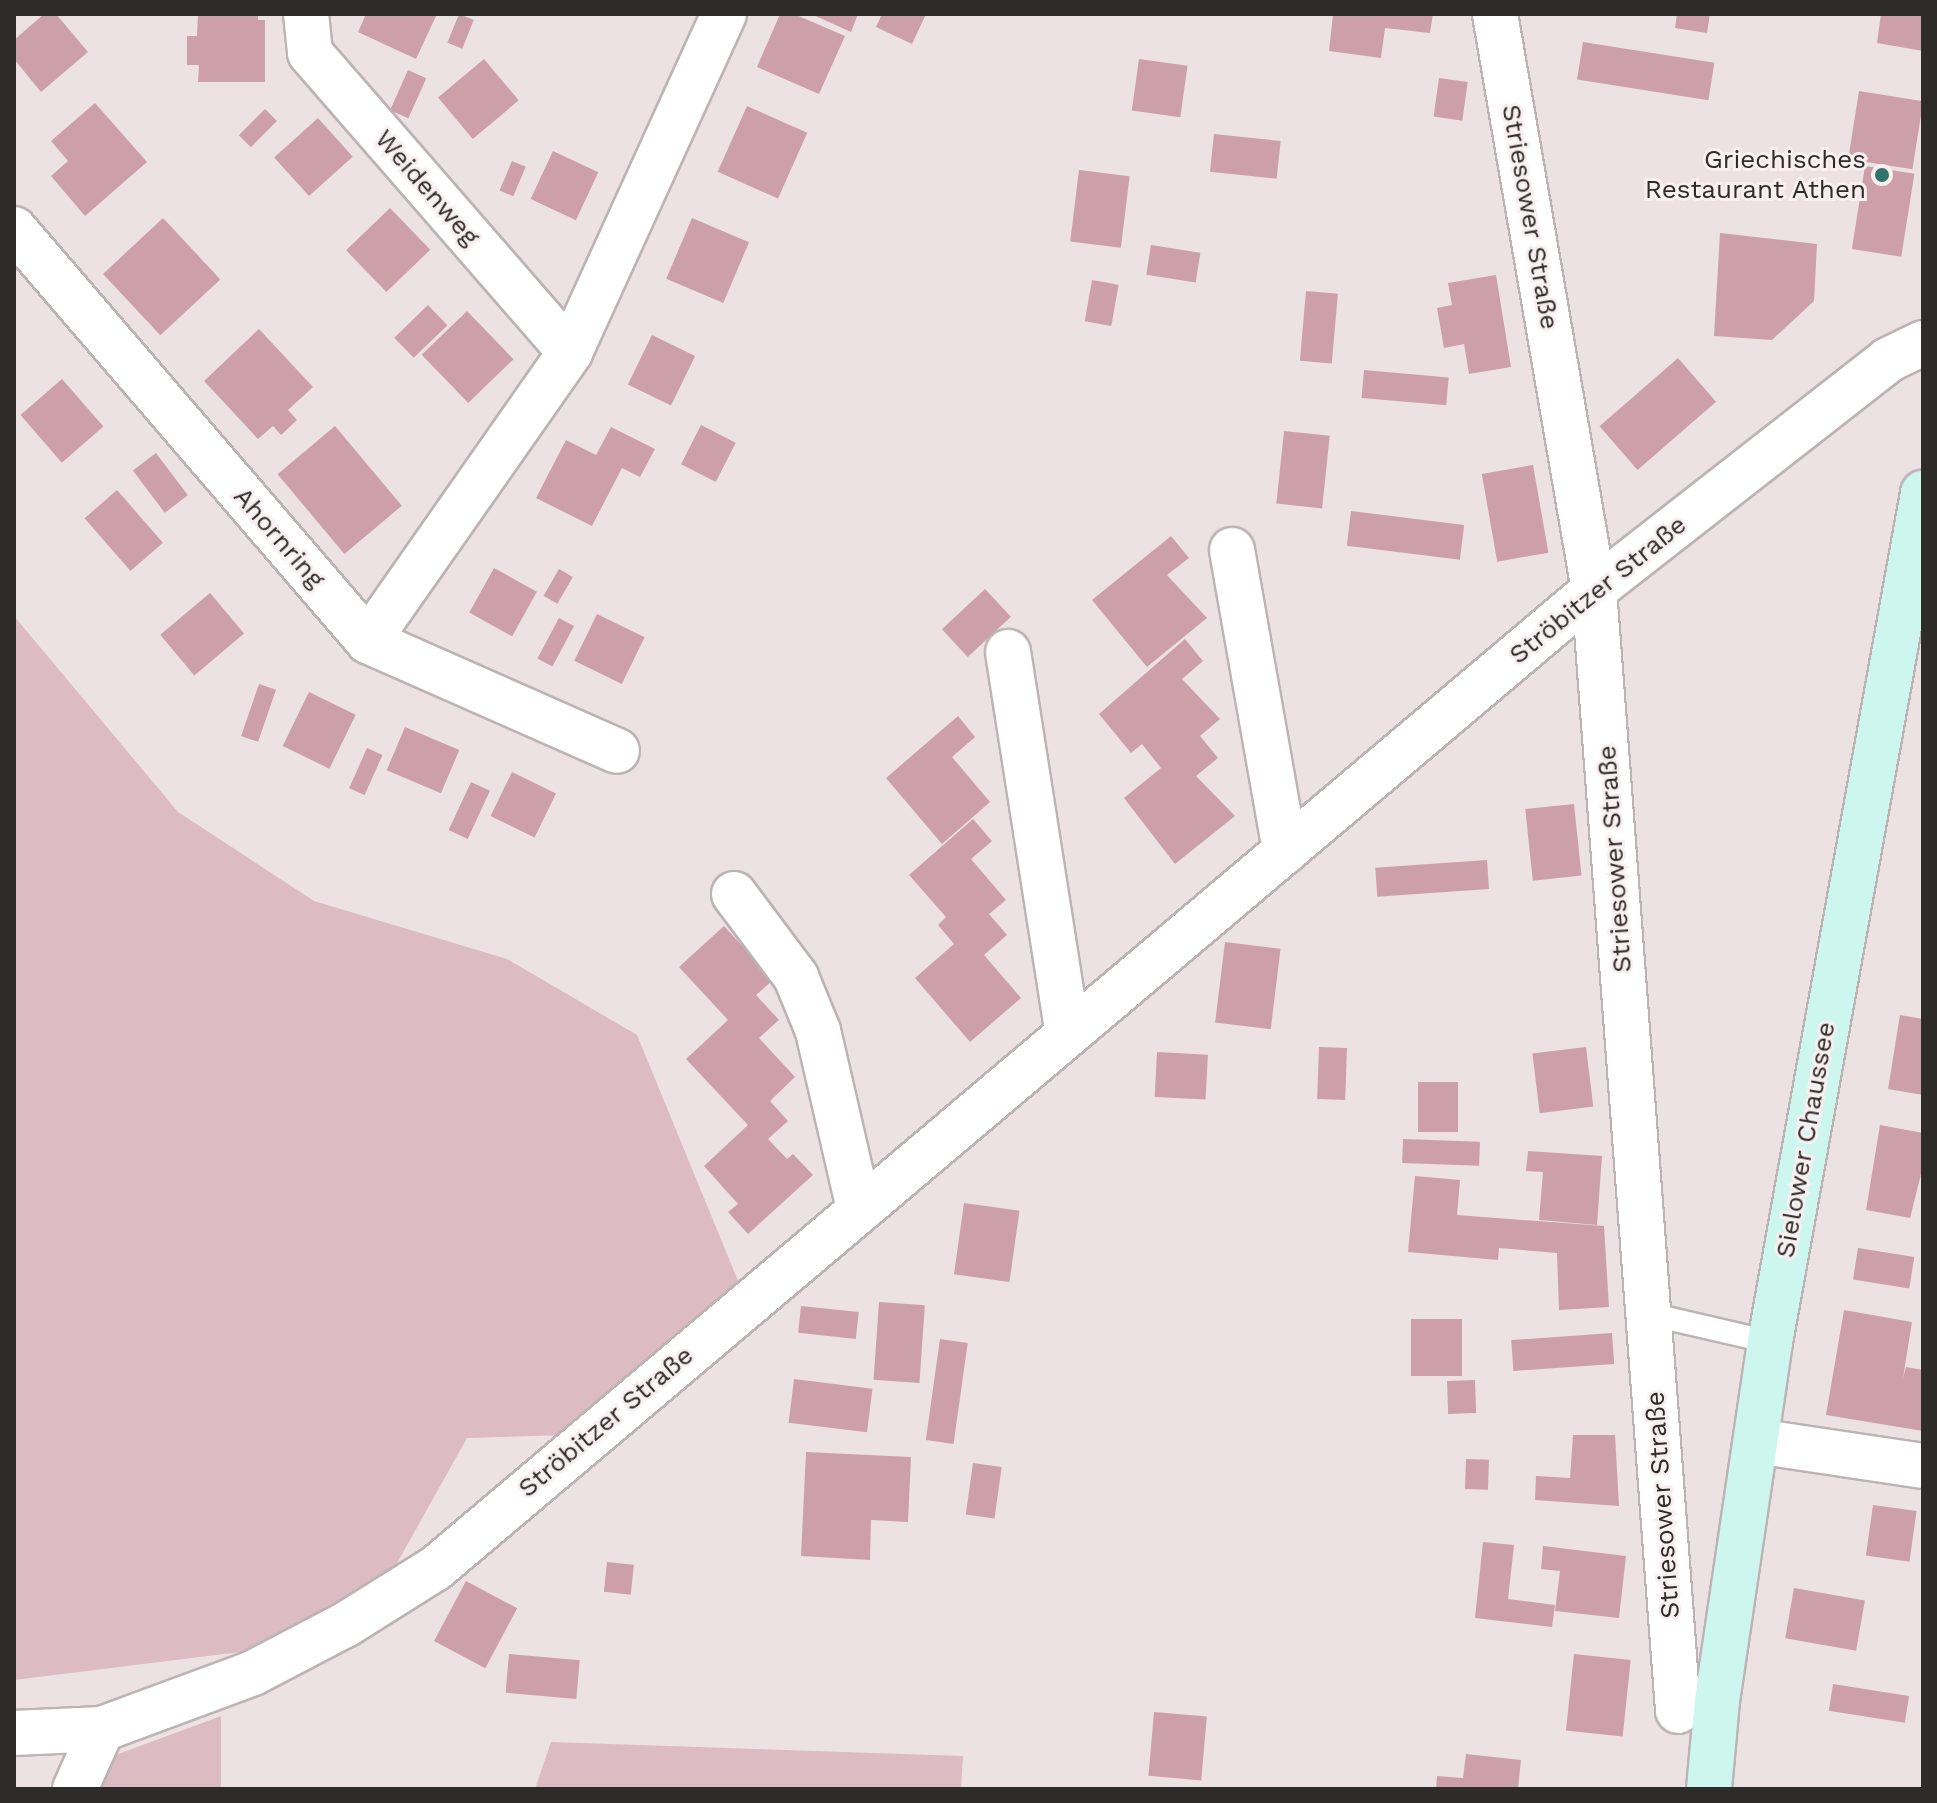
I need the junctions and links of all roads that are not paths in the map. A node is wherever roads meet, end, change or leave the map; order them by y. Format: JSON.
{"nodes":[{"id":1,"x":306,"y":14,"type":"edge"},
{"id":2,"x":724,"y":14,"type":"edge"},
{"id":3,"x":1495,"y":14,"type":"edge"},
{"id":4,"x":14,"y":229,"type":"edge"},
{"id":5,"x":1923,"y":343,"type":"edge"},
{"id":6,"x":570,"y":352,"type":"junction"},
{"id":7,"x":1923,"y":493,"type":"edge"},
{"id":8,"x":1232,"y":550,"type":"dead end"},
{"id":9,"x":1594,"y":590,"type":"junction"},
{"id":10,"x":368,"y":641,"type":"junction"},
{"id":11,"x":1008,"y":652,"type":"dead end"},
{"id":12,"x":617,"y":751,"type":"dead end"},
{"id":13,"x":1285,"y":851,"type":"junction"},
{"id":14,"x":734,"y":894,"type":"dead end"},
{"id":15,"x":1068,"y":1033,"type":"junction"},
{"id":16,"x":859,"y":1209,"type":"junction"},
{"id":17,"x":1649,"y":1314,"type":"junction"},
{"id":18,"x":1770,"y":1342,"type":"junction"},
{"id":19,"x":1756,"y":1441,"type":"junction"},
{"id":20,"x":1923,"y":1466,"type":"edge"},
{"id":21,"x":1678,"y":1711,"type":"dead end"},
{"id":22,"x":102,"y":1729,"type":"junction"},
{"id":23,"x":14,"y":1733,"type":"edge"},
{"id":24,"x":75,"y":1789,"type":"edge"},
{"id":25,"x":1709,"y":1789,"type":"edge"}],
"edges":[{"from":1,"to":6,"type":"street","name":"Weidenweg"},
{"from":2,"to":6,"type":"street"},
{"from":3,"to":9,"type":"street","name":"Striesower Straße"},
{"from":4,"to":10,"type":"street","name":"Ahornring"},
{"from":5,"to":9,"type":"street","name":"Ströbitzer Straße"},
{"from":6,"to":10,"type":"street"},
{"from":7,"to":18,"type":"main road","name":"Sielower Chaussee"},
{"from":8,"to":13,"type":"street"},
{"from":9,"to":13,"type":"street","name":"Ströbitzer Straße"},
{"from":9,"to":17,"type":"street","name":"Striesower Straße"},
{"from":10,"to":12,"type":"street","name":"Ahornring"},
{"from":11,"to":15,"type":"street"},
{"from":13,"to":15,"type":"street","name":"Ströbitzer Straße"},
{"from":14,"to":16,"type":"street"},
{"from":15,"to":16,"type":"street","name":"Ströbitzer Straße"},
{"from":16,"to":22,"type":"street","name":"Ströbitzer Straße"},
{"from":17,"to":18,"type":"lane"},
{"from":17,"to":21,"type":"street","name":"Striesower Straße"},
{"from":18,"to":19,"type":"main road","name":"Sielower Chaussee"},
{"from":19,"to":20,"type":"street"},
{"from":19,"to":25,"type":"main road","name":"Sielower Chaussee"},
{"from":22,"to":23,"type":"street","name":"Ströbitzer Straße"},
{"from":22,"to":24,"type":"street"}]}
